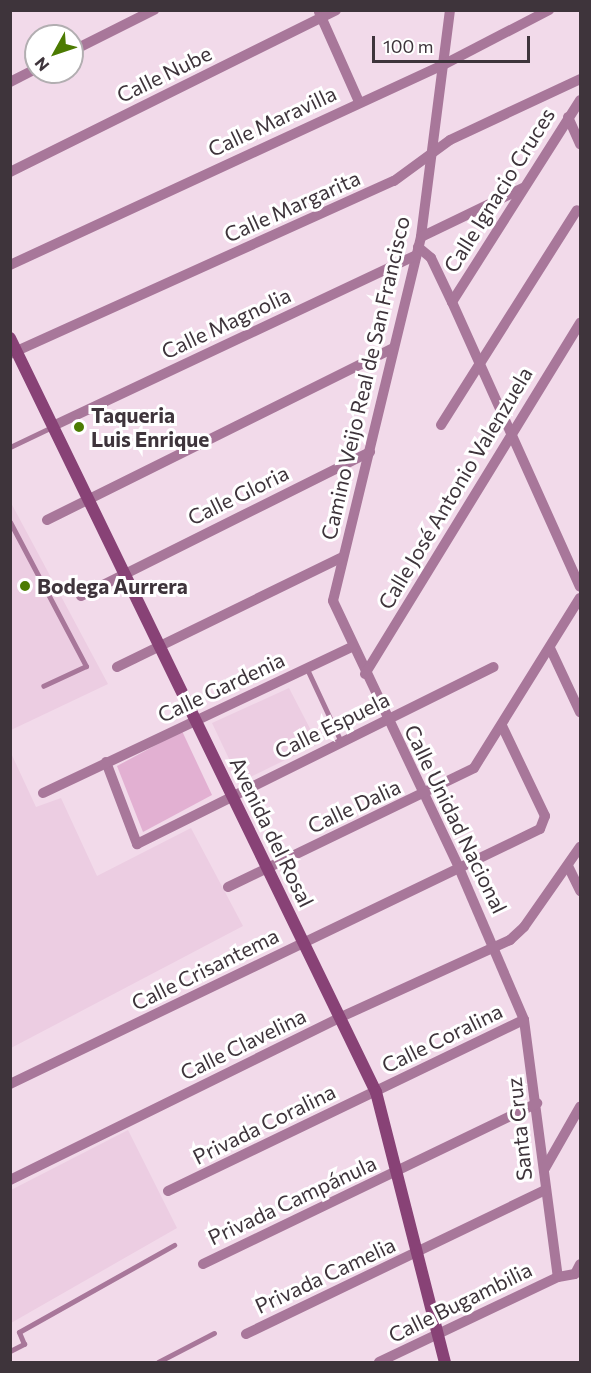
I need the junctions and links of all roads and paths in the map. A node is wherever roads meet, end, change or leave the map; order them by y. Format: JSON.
{"nodes":[{"id":1,"x":154,"y":10,"type":"edge"},
{"id":2,"x":336,"y":10,"type":"edge"},
{"id":3,"x":450,"y":10,"type":"edge"},
{"id":4,"x":549,"y":10,"type":"edge"},
{"id":5,"x":320,"y":14,"type":"edge"},
{"id":6,"x":84,"y":45,"type":"edge"},
{"id":7,"x":441,"y":66,"type":"junction"},
{"id":8,"x":24,"y":75,"type":"edge"},
{"id":9,"x":580,"y":79,"type":"edge"},
{"id":10,"x":10,"y":82,"type":"edge"},
{"id":11,"x":580,"y":100,"type":"edge"},
{"id":12,"x":359,"y":102,"type":"junction"},
{"id":13,"x":568,"y":117,"type":"junction"},
{"id":14,"x":580,"y":144,"type":"edge"},
{"id":15,"x":431,"y":154,"type":"junction"},
{"id":16,"x":10,"y":172,"type":"edge"},
{"id":17,"x":523,"y":188,"type":"junction"},
{"id":18,"x":577,"y":210,"type":"dead end"},
{"id":19,"x":418,"y":247,"type":"junction"},
{"id":20,"x":10,"y":265,"type":"edge"},
{"id":21,"x":452,"y":302,"type":"junction"},
{"id":22,"x":580,"y":323,"type":"edge"},
{"id":23,"x":10,"y":338,"type":"edge"},
{"id":24,"x":392,"y":349,"type":"junction"},
{"id":25,"x":14,"y":353,"type":"edge"},
{"id":26,"x":480,"y":364,"type":"junction"},
{"id":27,"x":441,"y":425,"type":"dead end"},
{"id":28,"x":53,"y":426,"type":"junction"},
{"id":29,"x":510,"y":432,"type":"junction"},
{"id":30,"x":10,"y":447,"type":"edge"},
{"id":31,"x":370,"y":452,"type":"junction"},
{"id":32,"x":89,"y":500,"type":"junction"},
{"id":33,"x":47,"y":520,"type":"dead end"},
{"id":34,"x":10,"y":522,"type":"edge"},
{"id":35,"x":343,"y":557,"type":"junction"},
{"id":36,"x":124,"y":573,"type":"junction"},
{"id":37,"x":580,"y":587,"type":"edge"},
{"id":38,"x":81,"y":596,"type":"dead end"},
{"id":39,"x":580,"y":597,"type":"edge"},
{"id":40,"x":334,"y":610,"type":"joint"},
{"id":41,"x":159,"y":646,"type":"junction"},
{"id":42,"x":352,"y":647,"type":"junction"},
{"id":43,"x":550,"y":648,"type":"junction"},
{"id":44,"x":117,"y":667,"type":"dead end"},
{"id":45,"x":494,"y":667,"type":"dead end"},
{"id":46,"x":307,"y":668,"type":"junction"},
{"id":47,"x":365,"y":674,"type":"junction"},
{"id":48,"x":43,"y":686,"type":"dead end"},
{"id":49,"x":580,"y":712,"type":"edge"},
{"id":50,"x":388,"y":720,"type":"junction"},
{"id":51,"x":196,"y":721,"type":"junction"},
{"id":52,"x":502,"y":726,"type":"junction"},
{"id":53,"x":342,"y":743,"type":"junction"},
{"id":54,"x":106,"y":762,"type":"junction"},
{"id":55,"x":43,"y":794,"type":"dead end"},
{"id":56,"x":232,"y":795,"type":"junction"},
{"id":57,"x":423,"y":795,"type":"junction"},
{"id":58,"x":580,"y":847,"type":"edge"},
{"id":59,"x":568,"y":866,"type":"junction"},
{"id":60,"x":268,"y":868,"type":"junction"},
{"id":61,"x":459,"y":868,"type":"junction"},
{"id":62,"x":228,"y":887,"type":"dead end"},
{"id":63,"x":580,"y":891,"type":"edge"},
{"id":64,"x":304,"y":943,"type":"junction"},
{"id":65,"x":495,"y":947,"type":"junction"},
{"id":66,"x":341,"y":1017,"type":"junction"},
{"id":67,"x":524,"y":1020,"type":"junction"},
{"id":68,"x":10,"y":1084,"type":"edge"},
{"id":69,"x":376,"y":1092,"type":"junction"},
{"id":70,"x":537,"y":1103,"type":"junction"},
{"id":71,"x":580,"y":1107,"type":"edge"},
{"id":72,"x":544,"y":1170,"type":"junction"},
{"id":73,"x":399,"y":1171,"type":"junction"},
{"id":74,"x":10,"y":1180,"type":"edge"},
{"id":75,"x":545,"y":1190,"type":"junction"},
{"id":76,"x":168,"y":1191,"type":"dead end"},
{"id":77,"x":174,"y":1245,"type":"dead end"},
{"id":78,"x":419,"y":1253,"type":"junction"},
{"id":79,"x":203,"y":1264,"type":"dead end"},
{"id":80,"x":580,"y":1264,"type":"edge"},
{"id":81,"x":558,"y":1277,"type":"junction"},
{"id":82,"x":214,"y":1332,"type":"dead end"},
{"id":83,"x":246,"y":1334,"type":"dead end"},
{"id":84,"x":438,"y":1336,"type":"junction"},
{"id":85,"x":10,"y":1352,"type":"edge"},
{"id":86,"x":158,"y":1362,"type":"edge"},
{"id":87,"x":379,"y":1362,"type":"edge"},
{"id":88,"x":445,"y":1362,"type":"edge"}],
"edges":[{"from":1,"to":6,"type":"street"},
{"from":2,"to":5,"type":"street","name":"Calle Nube"},
{"from":3,"to":7,"type":"street","name":"Camino Veijo Real de San Francisco"},
{"from":4,"to":7,"type":"street","name":"Calle Maravilla"},
{"from":5,"to":12,"type":"street"},
{"from":5,"to":16,"type":"street","name":"Calle Nube"},
{"from":7,"to":12,"type":"street","name":"Calle Maravilla"},
{"from":7,"to":15,"type":"street","name":"Camino Veijo Real de San Francisco"},
{"from":8,"to":10,"type":"street"},
{"from":9,"to":15,"type":"street","name":"Calle Margarita"},
{"from":11,"to":13,"type":"street","name":"Calle Ignacio Cruces"},
{"from":12,"to":20,"type":"street","name":"Calle Maravilla"},
{"from":13,"to":14,"type":"street"},
{"from":13,"to":17,"type":"street","name":"Calle Ignacio Cruces"},
{"from":15,"to":19,"type":"street","name":"Camino Veijo Real de San Francisco"},
{"from":15,"to":25,"type":"street","name":"Calle Margarita"},
{"from":17,"to":19,"type":"street","name":"Calle Magnolia"},
{"from":17,"to":21,"type":"street","name":"Calle Ignacio Cruces"},
{"from":18,"to":26,"type":"street"},
{"from":19,"to":21,"type":"street"},
{"from":19,"to":24,"type":"street","name":"Camino Veijo Real de San Francisco"},
{"from":19,"to":28,"type":"street","name":"Calle Magnolia"},
{"from":21,"to":26,"type":"street"},
{"from":22,"to":29,"type":"street","name":"Calle José Antonio Valenzuela"},
{"from":23,"to":25,"type":"street","name":"Avenida del Rosal"},
{"from":24,"to":31,"type":"street","name":"Camino Veijo Real de San Francisco"},
{"from":24,"to":32,"type":"street"},
{"from":25,"to":28,"type":"street","name":"Avenida del Rosal"},
{"from":26,"to":27,"type":"street"},
{"from":26,"to":29,"type":"street"},
{"from":28,"to":30,"type":"lane"},
{"from":28,"to":32,"type":"street","name":"Avenida del Rosal"},
{"from":29,"to":37,"type":"street"},
{"from":29,"to":47,"type":"street","name":"Calle José Antonio Valenzuela"},
{"from":31,"to":35,"type":"street","name":"Camino Veijo Real de San Francisco"},
{"from":31,"to":36,"type":"street","name":"Calle Gloria"},
{"from":32,"to":33,"type":"street"},
{"from":32,"to":36,"type":"street","name":"Avenida del Rosal"},
{"from":34,"to":48,"type":"lane"},
{"from":35,"to":40,"type":"street","name":"Camino Veijo Real de San Francisco"},
{"from":35,"to":41,"type":"street"},
{"from":36,"to":38,"type":"street","name":"Calle Gloria"},
{"from":36,"to":41,"type":"street","name":"Avenida del Rosal"},
{"from":39,"to":43,"type":"street","name":"Calle Dalia"},
{"from":40,"to":42,"type":"street","name":"Calle Unidad Nacional"},
{"from":41,"to":44,"type":"street"},
{"from":41,"to":51,"type":"street","name":"Avenida del Rosal"},
{"from":42,"to":46,"type":"street","name":"Calle Gardenia"},
{"from":42,"to":47,"type":"street","name":"Calle Unidad Nacional"},
{"from":43,"to":49,"type":"street"},
{"from":43,"to":52,"type":"street","name":"Calle Dalia"},
{"from":45,"to":50,"type":"street","name":"Calle Espuela"},
{"from":46,"to":51,"type":"street","name":"Calle Gardenia"},
{"from":46,"to":53,"type":"lane"},
{"from":47,"to":50,"type":"street","name":"Calle Unidad Nacional"},
{"from":50,"to":53,"type":"street","name":"Calle Espuela"},
{"from":50,"to":57,"type":"street","name":"Calle Unidad Nacional"},
{"from":51,"to":54,"type":"street","name":"Calle Gardenia"},
{"from":51,"to":56,"type":"street","name":"Avenida del Rosal"},
{"from":52,"to":57,"type":"street","name":"Calle Dalia"},
{"from":52,"to":61,"type":"street","name":"Calle Crisantema"},
{"from":53,"to":56,"type":"street","name":"Calle Espuela"},
{"from":54,"to":55,"type":"street","name":"Calle Gardenia"},
{"from":54,"to":56,"type":"street","name":"Calle Espuela"},
{"from":56,"to":60,"type":"street","name":"Avenida del Rosal"},
{"from":57,"to":60,"type":"street","name":"Calle Dalia"},
{"from":57,"to":61,"type":"street","name":"Calle Unidad Nacional"},
{"from":58,"to":59,"type":"street","name":"Calle Clavelina"},
{"from":59,"to":63,"type":"street"},
{"from":59,"to":65,"type":"street","name":"Calle Clavelina"},
{"from":60,"to":62,"type":"street","name":"Calle Dalia"},
{"from":60,"to":64,"type":"street","name":"Avenida del Rosal"},
{"from":61,"to":64,"type":"street","name":"Calle Crisantema"},
{"from":61,"to":65,"type":"street","name":"Calle Unidad Nacional"},
{"from":64,"to":66,"type":"street","name":"Avenida del Rosal"},
{"from":64,"to":68,"type":"street","name":"Calle Crisantema"},
{"from":65,"to":66,"type":"street","name":"Calle Clavelina"},
{"from":65,"to":67,"type":"street","name":"Santa Cruz"},
{"from":66,"to":69,"type":"street","name":"Avenida del Rosal"},
{"from":66,"to":74,"type":"street","name":"Calle Clavelina"},
{"from":67,"to":69,"type":"street","name":"Calle Coralina"},
{"from":67,"to":70,"type":"street","name":"Santa Cruz"},
{"from":69,"to":73,"type":"street","name":"Avenida del Rosal"},
{"from":69,"to":76,"type":"street","name":"Privada Coralina"},
{"from":70,"to":72,"type":"street","name":"Santa Cruz"},
{"from":70,"to":73,"type":"street","name":"Privada Campánula"},
{"from":71,"to":72,"type":"street"},
{"from":72,"to":75,"type":"street","name":"Santa Cruz"},
{"from":73,"to":78,"type":"street","name":"Avenida del Rosal"},
{"from":73,"to":79,"type":"street","name":"Privada Campánula"},
{"from":75,"to":78,"type":"street","name":"Privada Camelia"},
{"from":75,"to":81,"type":"street","name":"Santa Cruz"},
{"from":77,"to":85,"type":"lane"},
{"from":78,"to":83,"type":"street","name":"Privada Camelia"},
{"from":78,"to":84,"type":"street","name":"Avenida del Rosal"},
{"from":80,"to":81,"type":"street","name":"Calle Bugambilia"},
{"from":81,"to":84,"type":"street","name":"Calle Bugambilia"},
{"from":82,"to":86,"type":"lane"},
{"from":84,"to":87,"type":"street","name":"Calle Bugambilia"},
{"from":84,"to":88,"type":"street","name":"Avenida del Rosal"}]}
